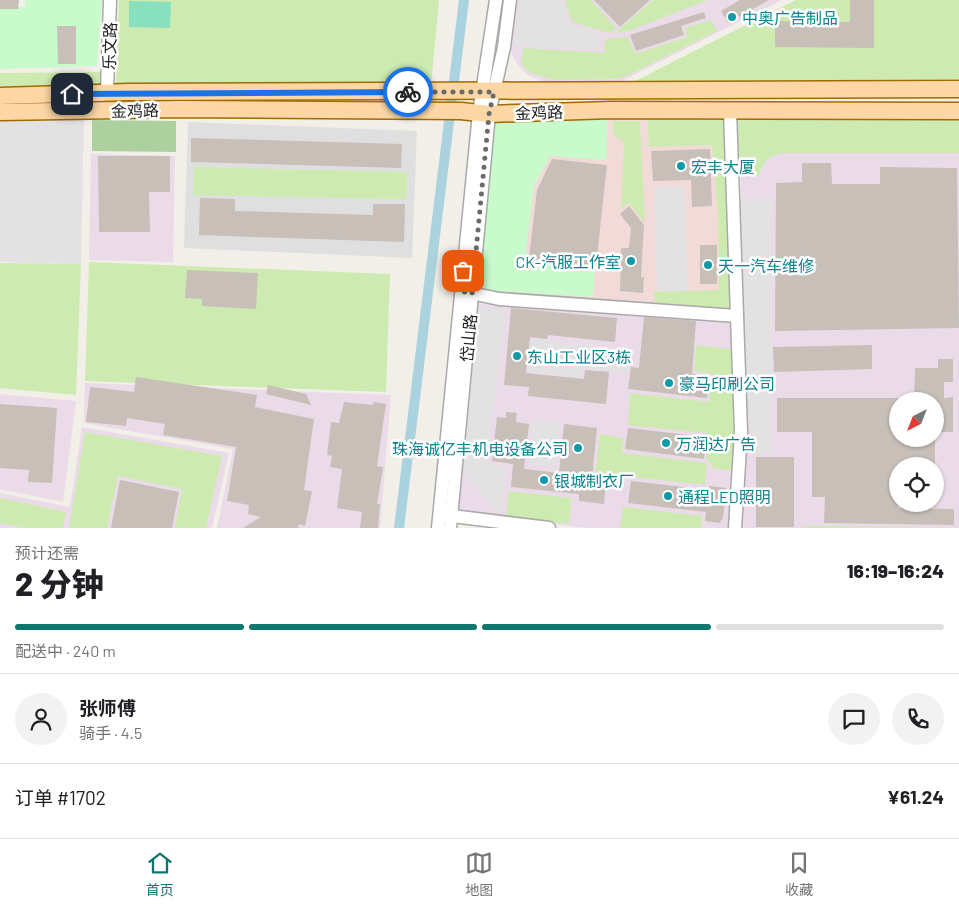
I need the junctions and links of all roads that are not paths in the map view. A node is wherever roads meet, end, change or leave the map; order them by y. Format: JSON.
{"nodes":[{"id":1,"x":110,"y":0,"type":"edge"},
{"id":2,"x":496,"y":0,"type":"edge"},
{"id":3,"x":510,"y":0,"type":"edge"},
{"id":4,"x":959,"y":89,"type":"edge"},
{"id":5,"x":107,"y":92,"type":"junction"},
{"id":6,"x":482,"y":92,"type":"junction"},
{"id":7,"x":0,"y":96,"type":"edge"},
{"id":8,"x":730,"y":111,"type":"junction"},
{"id":9,"x":959,"y":111,"type":"edge"},
{"id":10,"x":0,"y":112,"type":"edge"},
{"id":11,"x":484,"y":114,"type":"junction"},
{"id":12,"x":467,"y":292,"type":"junction"},
{"id":13,"x":737,"y":316,"type":"junction"},
{"id":14,"x":447,"y":520,"type":"edge"},
{"id":15,"x":438,"y":528,"type":"edge"},
{"id":16,"x":549,"y":528,"type":"edge"},
{"id":17,"x":736,"y":528,"type":"edge"}],
"edges":[{"from":1,"to":5,"type":"street","name":"乐文路"},
{"from":2,"to":6,"type":"street","name":"岱山路"},
{"from":3,"to":6,"type":"street","name":"岱山路"},
{"from":4,"to":6,"type":"main road","name":"金鸡路"},
{"from":5,"to":6,"type":"main road","name":"金鸡路"},
{"from":5,"to":7,"type":"main road","name":"金鸡路"},
{"from":6,"to":11,"type":"street","name":"岱山路"},
{"from":8,"to":9,"type":"main road","name":"金鸡路"},
{"from":8,"to":11,"type":"main road","name":"金鸡路"},
{"from":8,"to":13,"type":"street"},
{"from":10,"to":11,"type":"main road","name":"金鸡路"},
{"from":11,"to":12,"type":"street","name":"岱山路"},
{"from":12,"to":13,"type":"street"},
{"from":12,"to":14,"type":"street","name":"岱山路"},
{"from":13,"to":17,"type":"street"},
{"from":14,"to":15,"type":"street","name":"岱山路"},
{"from":14,"to":16,"type":"street"}]}
